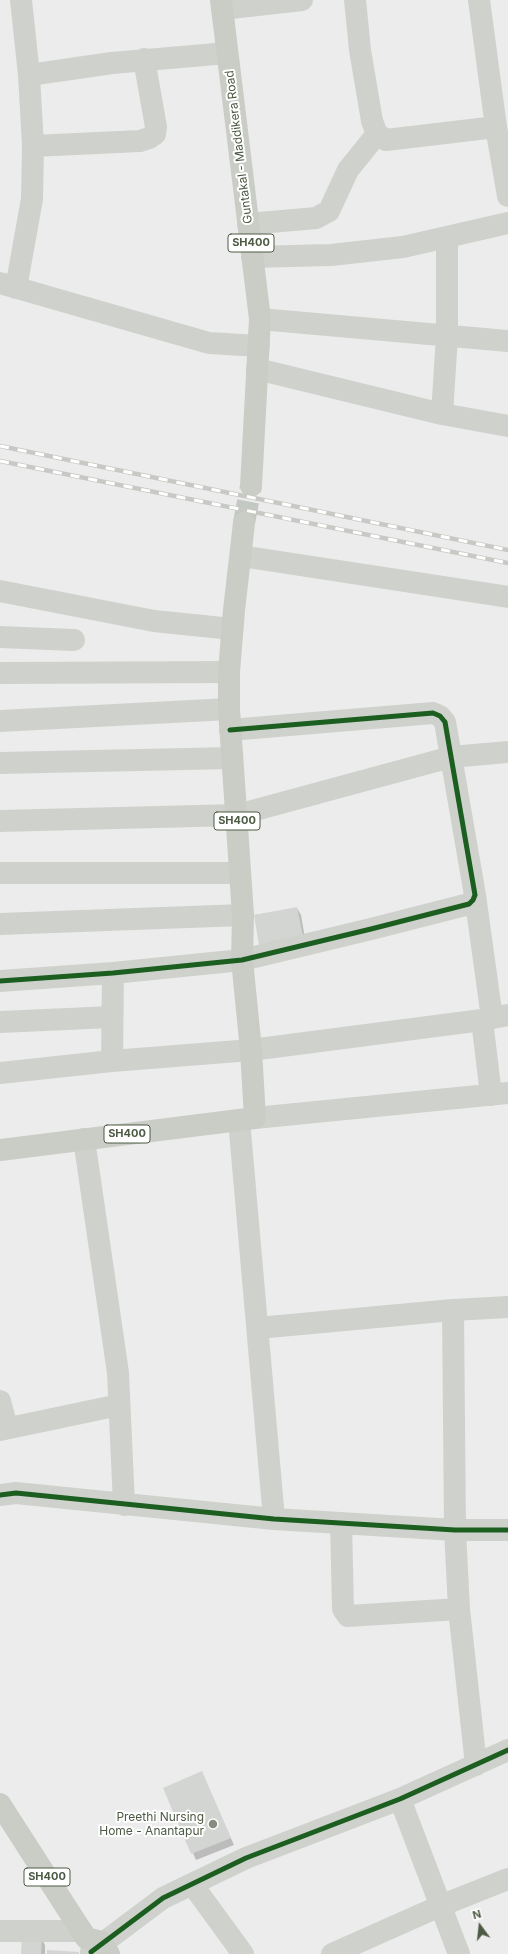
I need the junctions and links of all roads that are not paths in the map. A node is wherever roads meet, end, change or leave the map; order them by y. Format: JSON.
{"nodes":[{"id":1,"x":21,"y":0,"type":"edge"},
{"id":2,"x":302,"y":0,"type":"edge"},
{"id":3,"x":355,"y":0,"type":"edge"},
{"id":4,"x":479,"y":0,"type":"edge"},
{"id":5,"x":222,"y":4,"type":"edge"},
{"id":6,"x":228,"y":53,"type":"junction"},
{"id":7,"x":144,"y":59,"type":"junction"},
{"id":8,"x":29,"y":75,"type":"junction"},
{"id":9,"x":496,"y":127,"type":"junction"},
{"id":10,"x":377,"y":134,"type":"junction"},
{"id":11,"x":33,"y":146,"type":"junction"},
{"id":12,"x":508,"y":196,"type":"edge"},
{"id":13,"x":508,"y":223,"type":"edge"},
{"id":14,"x":248,"y":224,"type":"junction"},
{"id":15,"x":447,"y":238,"type":"junction"},
{"id":16,"x":252,"y":257,"type":"junction"},
{"id":17,"x":8,"y":286,"type":"edge"},
{"id":18,"x":260,"y":319,"type":"junction"},
{"id":19,"x":447,"y":336,"type":"junction"},
{"id":20,"x":508,"y":341,"type":"edge"},
{"id":21,"x":259,"y":346,"type":"junction"},
{"id":22,"x":257,"y":369,"type":"junction"},
{"id":23,"x":442,"y":414,"type":"junction"},
{"id":24,"x":508,"y":426,"type":"edge"},
{"id":25,"x":251,"y":486,"type":"tunnel mouth"},
{"id":26,"x":244,"y":523,"type":"tunnel mouth"},
{"id":27,"x":241,"y":556,"type":"junction"},
{"id":28,"x":0,"y":591,"type":"edge"},
{"id":29,"x":508,"y":597,"type":"edge"},
{"id":30,"x":232,"y":629,"type":"junction"},
{"id":31,"x":0,"y":637,"type":"edge"},
{"id":32,"x":74,"y":640,"type":"dead end"},
{"id":33,"x":0,"y":672,"type":"edge"},
{"id":34,"x":229,"y":672,"type":"junction"},
{"id":35,"x":229,"y":720,"type":"junction"},
{"id":36,"x":0,"y":721,"type":"edge"},
{"id":37,"x":508,"y":752,"type":"edge"},
{"id":38,"x":451,"y":757,"type":"junction"},
{"id":39,"x":232,"y":758,"type":"junction"},
{"id":40,"x":0,"y":763,"type":"edge"},
{"id":41,"x":237,"y":815,"type":"junction"},
{"id":42,"x":0,"y":821,"type":"edge"},
{"id":43,"x":0,"y":873,"type":"edge"},
{"id":44,"x":240,"y":873,"type":"junction"},
{"id":45,"x":475,"y":895,"type":"junction"},
{"id":46,"x":243,"y":915,"type":"junction"},
{"id":47,"x":0,"y":924,"type":"edge"},
{"id":48,"x":242,"y":960,"type":"junction"},
{"id":49,"x":113,"y":973,"type":"junction"},
{"id":50,"x":0,"y":981,"type":"edge"},
{"id":51,"x":112,"y":1017,"type":"junction"},
{"id":52,"x":494,"y":1018,"type":"edge"},
{"id":53,"x":0,"y":1022,"type":"edge"},
{"id":54,"x":251,"y":1050,"type":"junction"},
{"id":55,"x":112,"y":1061,"type":"junction"},
{"id":56,"x":0,"y":1073,"type":"edge"},
{"id":57,"x":499,"y":1094,"type":"edge"},
{"id":58,"x":247,"y":1119,"type":"junction"},
{"id":59,"x":84,"y":1139,"type":"junction"},
{"id":60,"x":0,"y":1150,"type":"edge"},
{"id":61,"x":508,"y":1307,"type":"edge"},
{"id":62,"x":453,"y":1310,"type":"junction"},
{"id":63,"x":258,"y":1328,"type":"junction"},
{"id":64,"x":0,"y":1401,"type":"edge"},
{"id":65,"x":119,"y":1405,"type":"junction"},
{"id":66,"x":3,"y":1429,"type":"edge"},
{"id":67,"x":0,"y":1495,"type":"edge"},
{"id":68,"x":124,"y":1505,"type":"junction"},
{"id":69,"x":274,"y":1519,"type":"junction"},
{"id":70,"x":341,"y":1523,"type":"junction"},
{"id":71,"x":455,"y":1530,"type":"junction"},
{"id":72,"x":508,"y":1530,"type":"edge"},
{"id":73,"x":459,"y":1609,"type":"junction"},
{"id":74,"x":508,"y":1750,"type":"edge"},
{"id":75,"x":476,"y":1765,"type":"junction"},
{"id":76,"x":400,"y":1799,"type":"junction"},
{"id":77,"x":0,"y":1804,"type":"edge"},
{"id":78,"x":508,"y":1879,"type":"edge"},
{"id":79,"x":192,"y":1884,"type":"junction"},
{"id":80,"x":440,"y":1906,"type":"junction"},
{"id":81,"x":0,"y":1931,"type":"edge"},
{"id":82,"x":93,"y":1945,"type":"edge"},
{"id":83,"x":243,"y":1954,"type":"edge"},
{"id":84,"x":332,"y":1954,"type":"edge"},
{"id":85,"x":459,"y":1954,"type":"edge"}],
"edges":[{"from":1,"to":8,"type":"street"},
{"from":2,"to":5,"type":"street"},
{"from":3,"to":10,"type":"street"},
{"from":4,"to":9,"type":"street"},
{"from":5,"to":6,"type":"main road","name":"Guntakal - Maddikera Road","number":"SH400"},
{"from":6,"to":7,"type":"street"},
{"from":6,"to":14,"type":"main road","name":"Guntakal - Maddikera Road","number":"SH400"},
{"from":7,"to":8,"type":"street"},
{"from":7,"to":11,"type":"street"},
{"from":8,"to":11,"type":"street"},
{"from":9,"to":10,"type":"street"},
{"from":9,"to":12,"type":"street"},
{"from":10,"to":14,"type":"street"},
{"from":11,"to":17,"type":"street"},
{"from":13,"to":15,"type":"street"},
{"from":14,"to":16,"type":"main road","name":"Guntakal - Maddikera Road","number":"SH400"},
{"from":15,"to":16,"type":"street"},
{"from":15,"to":19,"type":"street"},
{"from":16,"to":18,"type":"main road","name":"Guntakal - Maddikera Road","number":"SH400"},
{"from":17,"to":21,"type":"street"},
{"from":18,"to":19,"type":"street"},
{"from":18,"to":21,"type":"main road","name":"Guntakal - Maddikera Road","number":"SH400"},
{"from":19,"to":20,"type":"street"},
{"from":19,"to":23,"type":"street"},
{"from":21,"to":22,"type":"main road","name":"Guntakal - Maddikera Road","number":"SH400"},
{"from":22,"to":23,"type":"street"},
{"from":22,"to":25,"type":"main road","name":"Guntakal - Maddikera Road","number":"SH400"},
{"from":23,"to":24,"type":"street"},
{"from":26,"to":27,"type":"main road","number":"SH400"},
{"from":27,"to":29,"type":"street"},
{"from":27,"to":30,"type":"main road","number":"SH400"},
{"from":28,"to":30,"type":"street"},
{"from":30,"to":34,"type":"main road","number":"SH400"},
{"from":31,"to":32,"type":"street"},
{"from":33,"to":34,"type":"street"},
{"from":34,"to":35,"type":"main road","number":"SH400"},
{"from":35,"to":36,"type":"street"},
{"from":35,"to":38,"type":"street"},
{"from":35,"to":39,"type":"main road","number":"SH400"},
{"from":37,"to":38,"type":"street"},
{"from":38,"to":41,"type":"street"},
{"from":38,"to":45,"type":"street"},
{"from":39,"to":40,"type":"street"},
{"from":39,"to":41,"type":"main road","number":"SH400"},
{"from":41,"to":42,"type":"street"},
{"from":41,"to":44,"type":"main road","number":"SH400"},
{"from":43,"to":44,"type":"street"},
{"from":44,"to":46,"type":"main road","number":"SH400"},
{"from":45,"to":48,"type":"street"},
{"from":45,"to":52,"type":"street"},
{"from":46,"to":47,"type":"street"},
{"from":46,"to":48,"type":"main road","number":"SH400"},
{"from":48,"to":49,"type":"street"},
{"from":48,"to":54,"type":"main road","number":"SH400"},
{"from":49,"to":50,"type":"street"},
{"from":49,"to":51,"type":"street"},
{"from":51,"to":53,"type":"street"},
{"from":51,"to":55,"type":"street"},
{"from":52,"to":54,"type":"street"},
{"from":52,"to":57,"type":"street"},
{"from":54,"to":55,"type":"street"},
{"from":54,"to":58,"type":"main road","number":"SH400"},
{"from":55,"to":56,"type":"street"},
{"from":57,"to":58,"type":"street"},
{"from":58,"to":59,"type":"main road","number":"SH400"},
{"from":58,"to":63,"type":"street"},
{"from":59,"to":60,"type":"main road","number":"SH400"},
{"from":59,"to":65,"type":"street"},
{"from":61,"to":62,"type":"street"},
{"from":62,"to":63,"type":"street"},
{"from":62,"to":71,"type":"street"},
{"from":63,"to":69,"type":"street"},
{"from":64,"to":66,"type":"street"},
{"from":65,"to":66,"type":"street"},
{"from":65,"to":68,"type":"street"},
{"from":67,"to":68,"type":"street"},
{"from":68,"to":69,"type":"street"},
{"from":69,"to":70,"type":"street"},
{"from":70,"to":71,"type":"street"},
{"from":70,"to":73,"type":"street"},
{"from":71,"to":72,"type":"street"},
{"from":71,"to":73,"type":"street"},
{"from":73,"to":75,"type":"street"},
{"from":74,"to":75,"type":"street"},
{"from":75,"to":76,"type":"street"},
{"from":76,"to":79,"type":"street"},
{"from":76,"to":80,"type":"street"},
{"from":77,"to":82,"type":"main road","number":"SH400"},
{"from":78,"to":80,"type":"street"},
{"from":79,"to":82,"type":"street"},
{"from":79,"to":83,"type":"street"},
{"from":80,"to":84,"type":"street"},
{"from":80,"to":85,"type":"street"},
{"from":81,"to":82,"type":"street"}]}
